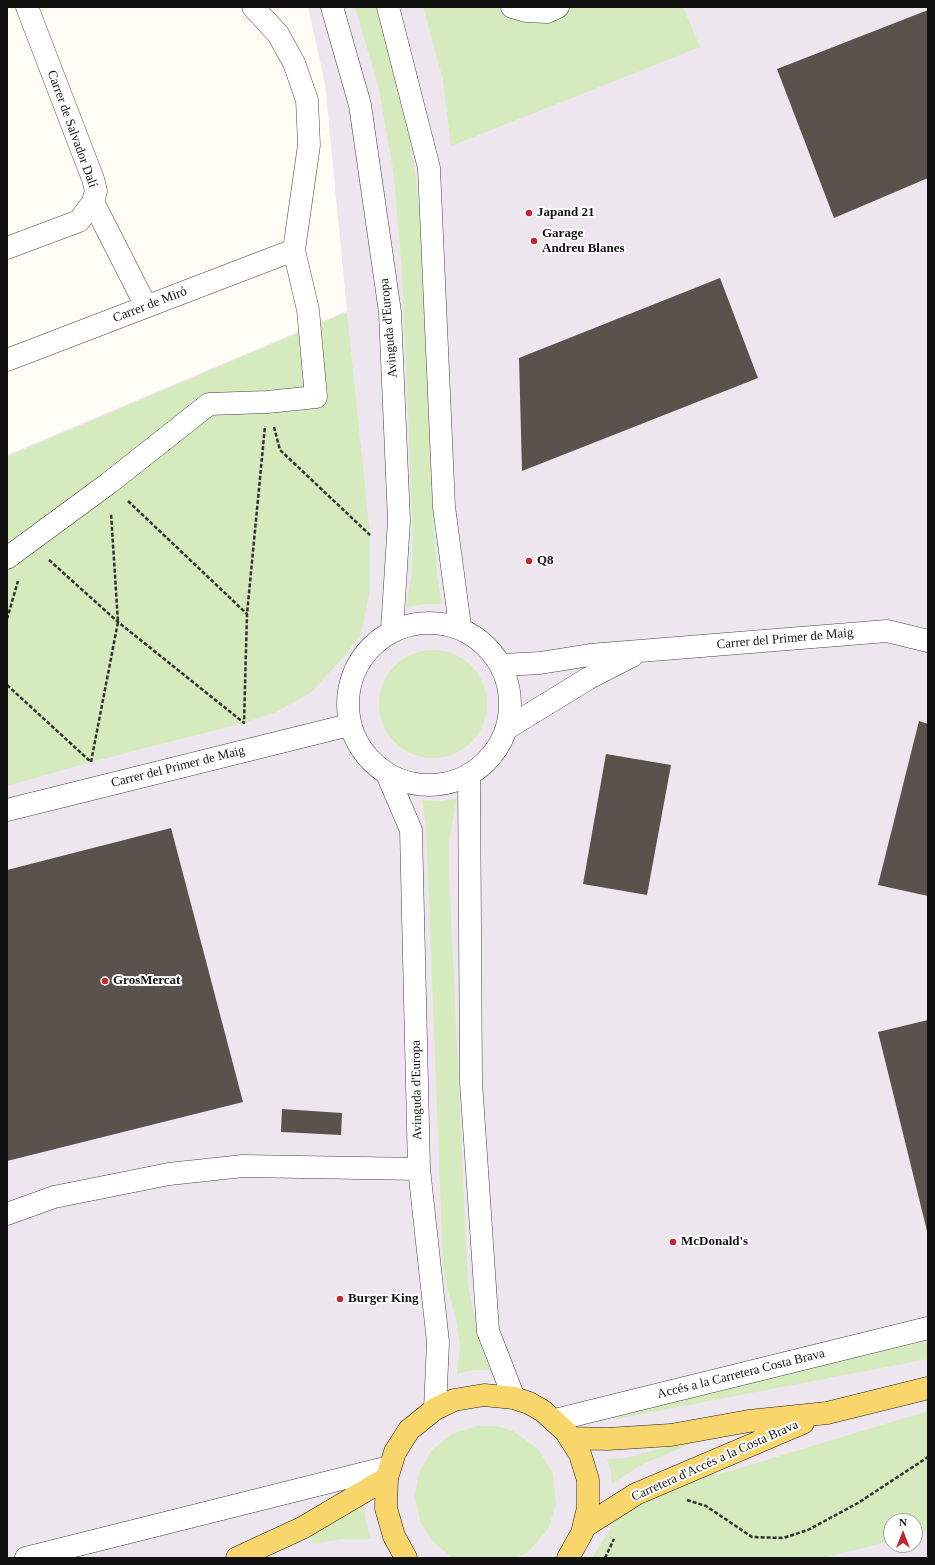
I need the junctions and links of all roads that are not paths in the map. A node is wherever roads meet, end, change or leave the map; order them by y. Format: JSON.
{"nodes":[{"id":1,"x":27,"y":7,"type":"edge"},
{"id":2,"x":253,"y":7,"type":"edge"},
{"id":3,"x":332,"y":7,"type":"edge"},
{"id":4,"x":388,"y":7,"type":"edge"},
{"id":5,"x":512,"y":7,"type":"edge"},
{"id":6,"x":558,"y":7,"type":"edge"},
{"id":7,"x":93,"y":202,"type":"junction"},
{"id":8,"x":7,"y":248,"type":"edge"},
{"id":9,"x":294,"y":250,"type":"junction"},
{"id":10,"x":146,"y":306,"type":"junction"},
{"id":11,"x":7,"y":360,"type":"edge"},
{"id":12,"x":7,"y":558,"type":"edge"},
{"id":13,"x":460,"y":626,"type":"junction"},
{"id":14,"x":392,"y":630,"type":"junction"},
{"id":15,"x":928,"y":640,"type":"edge"},
{"id":16,"x":642,"y":650,"type":"junction"},
{"id":17,"x":503,"y":665,"type":"junction"},
{"id":18,"x":349,"y":725,"type":"junction"},
{"id":19,"x":509,"y":727,"type":"junction"},
{"id":20,"x":387,"y":774,"type":"junction"},
{"id":21,"x":469,"y":776,"type":"junction"},
{"id":22,"x":7,"y":810,"type":"edge"},
{"id":23,"x":419,"y":1169,"type":"junction"},
{"id":24,"x":7,"y":1214,"type":"edge"},
{"id":25,"x":928,"y":1328,"type":"edge"},
{"id":26,"x":928,"y":1388,"type":"edge"},
{"id":27,"x":514,"y":1398,"type":"junction"},
{"id":28,"x":435,"y":1409,"type":"junction"},
{"id":29,"x":827,"y":1413,"type":"junction"},
{"id":30,"x":555,"y":1420,"type":"junction"},
{"id":31,"x":570,"y":1438,"type":"junction"},
{"id":32,"x":388,"y":1473,"type":"junction"},
{"id":33,"x":584,"y":1527,"type":"junction"},
{"id":34,"x":26,"y":1558,"type":"edge"},
{"id":35,"x":237,"y":1558,"type":"edge"},
{"id":36,"x":406,"y":1558,"type":"edge"},
{"id":37,"x":568,"y":1558,"type":"edge"}],
"edges":[{"from":1,"to":7,"type":"street","name":"Carrer de Salvador Dalí"},
{"from":2,"to":9,"type":"street"},
{"from":3,"to":14,"type":"street","name":"Avinguda d'Europa"},
{"from":4,"to":13,"type":"street"},
{"from":5,"to":6,"type":"street"},
{"from":7,"to":8,"type":"street","name":"Carrer de Salvador Dalí"},
{"from":7,"to":10,"type":"street"},
{"from":9,"to":10,"type":"street","name":"Carrer de Miró"},
{"from":9,"to":12,"type":"street"},
{"from":10,"to":11,"type":"street","name":"Carrer de Miró"},
{"from":13,"to":14,"type":"street"},
{"from":13,"to":17,"type":"street"},
{"from":14,"to":18,"type":"street"},
{"from":15,"to":16,"type":"street","name":"Carrer del Primer de Maig"},
{"from":16,"to":17,"type":"street","name":"Carrer del Primer de Maig"},
{"from":16,"to":19,"type":"street","name":"Carrer del Primer de Maig"},
{"from":17,"to":19,"type":"street"},
{"from":18,"to":20,"type":"street"},
{"from":18,"to":22,"type":"street","name":"Carrer del Primer de Maig"},
{"from":19,"to":21,"type":"street"},
{"from":20,"to":21,"type":"street"},
{"from":20,"to":23,"type":"street","name":"Avinguda d'Europa"},
{"from":21,"to":27,"type":"street"},
{"from":23,"to":24,"type":"street"},
{"from":23,"to":28,"type":"street","name":"Avinguda d'Europa"},
{"from":25,"to":30,"type":"street","name":"Accés a la Carretera Costa Brava"},
{"from":26,"to":29,"type":"main road","name":"Carretera d'Accés a la Costa Brava"},
{"from":27,"to":28,"type":"main road"},
{"from":27,"to":30,"type":"main road"},
{"from":28,"to":32,"type":"main road"},
{"from":29,"to":31,"type":"main road","name":"Carretera d'Accés a la Costa Brava"},
{"from":29,"to":33,"type":"main road","name":"Carretera d'Accés a la Costa Brava"},
{"from":30,"to":31,"type":"main road"},
{"from":31,"to":33,"type":"main road"},
{"from":32,"to":34,"type":"street"},
{"from":32,"to":35,"type":"main road"},
{"from":32,"to":36,"type":"main road"},
{"from":33,"to":37,"type":"main road"}]}
